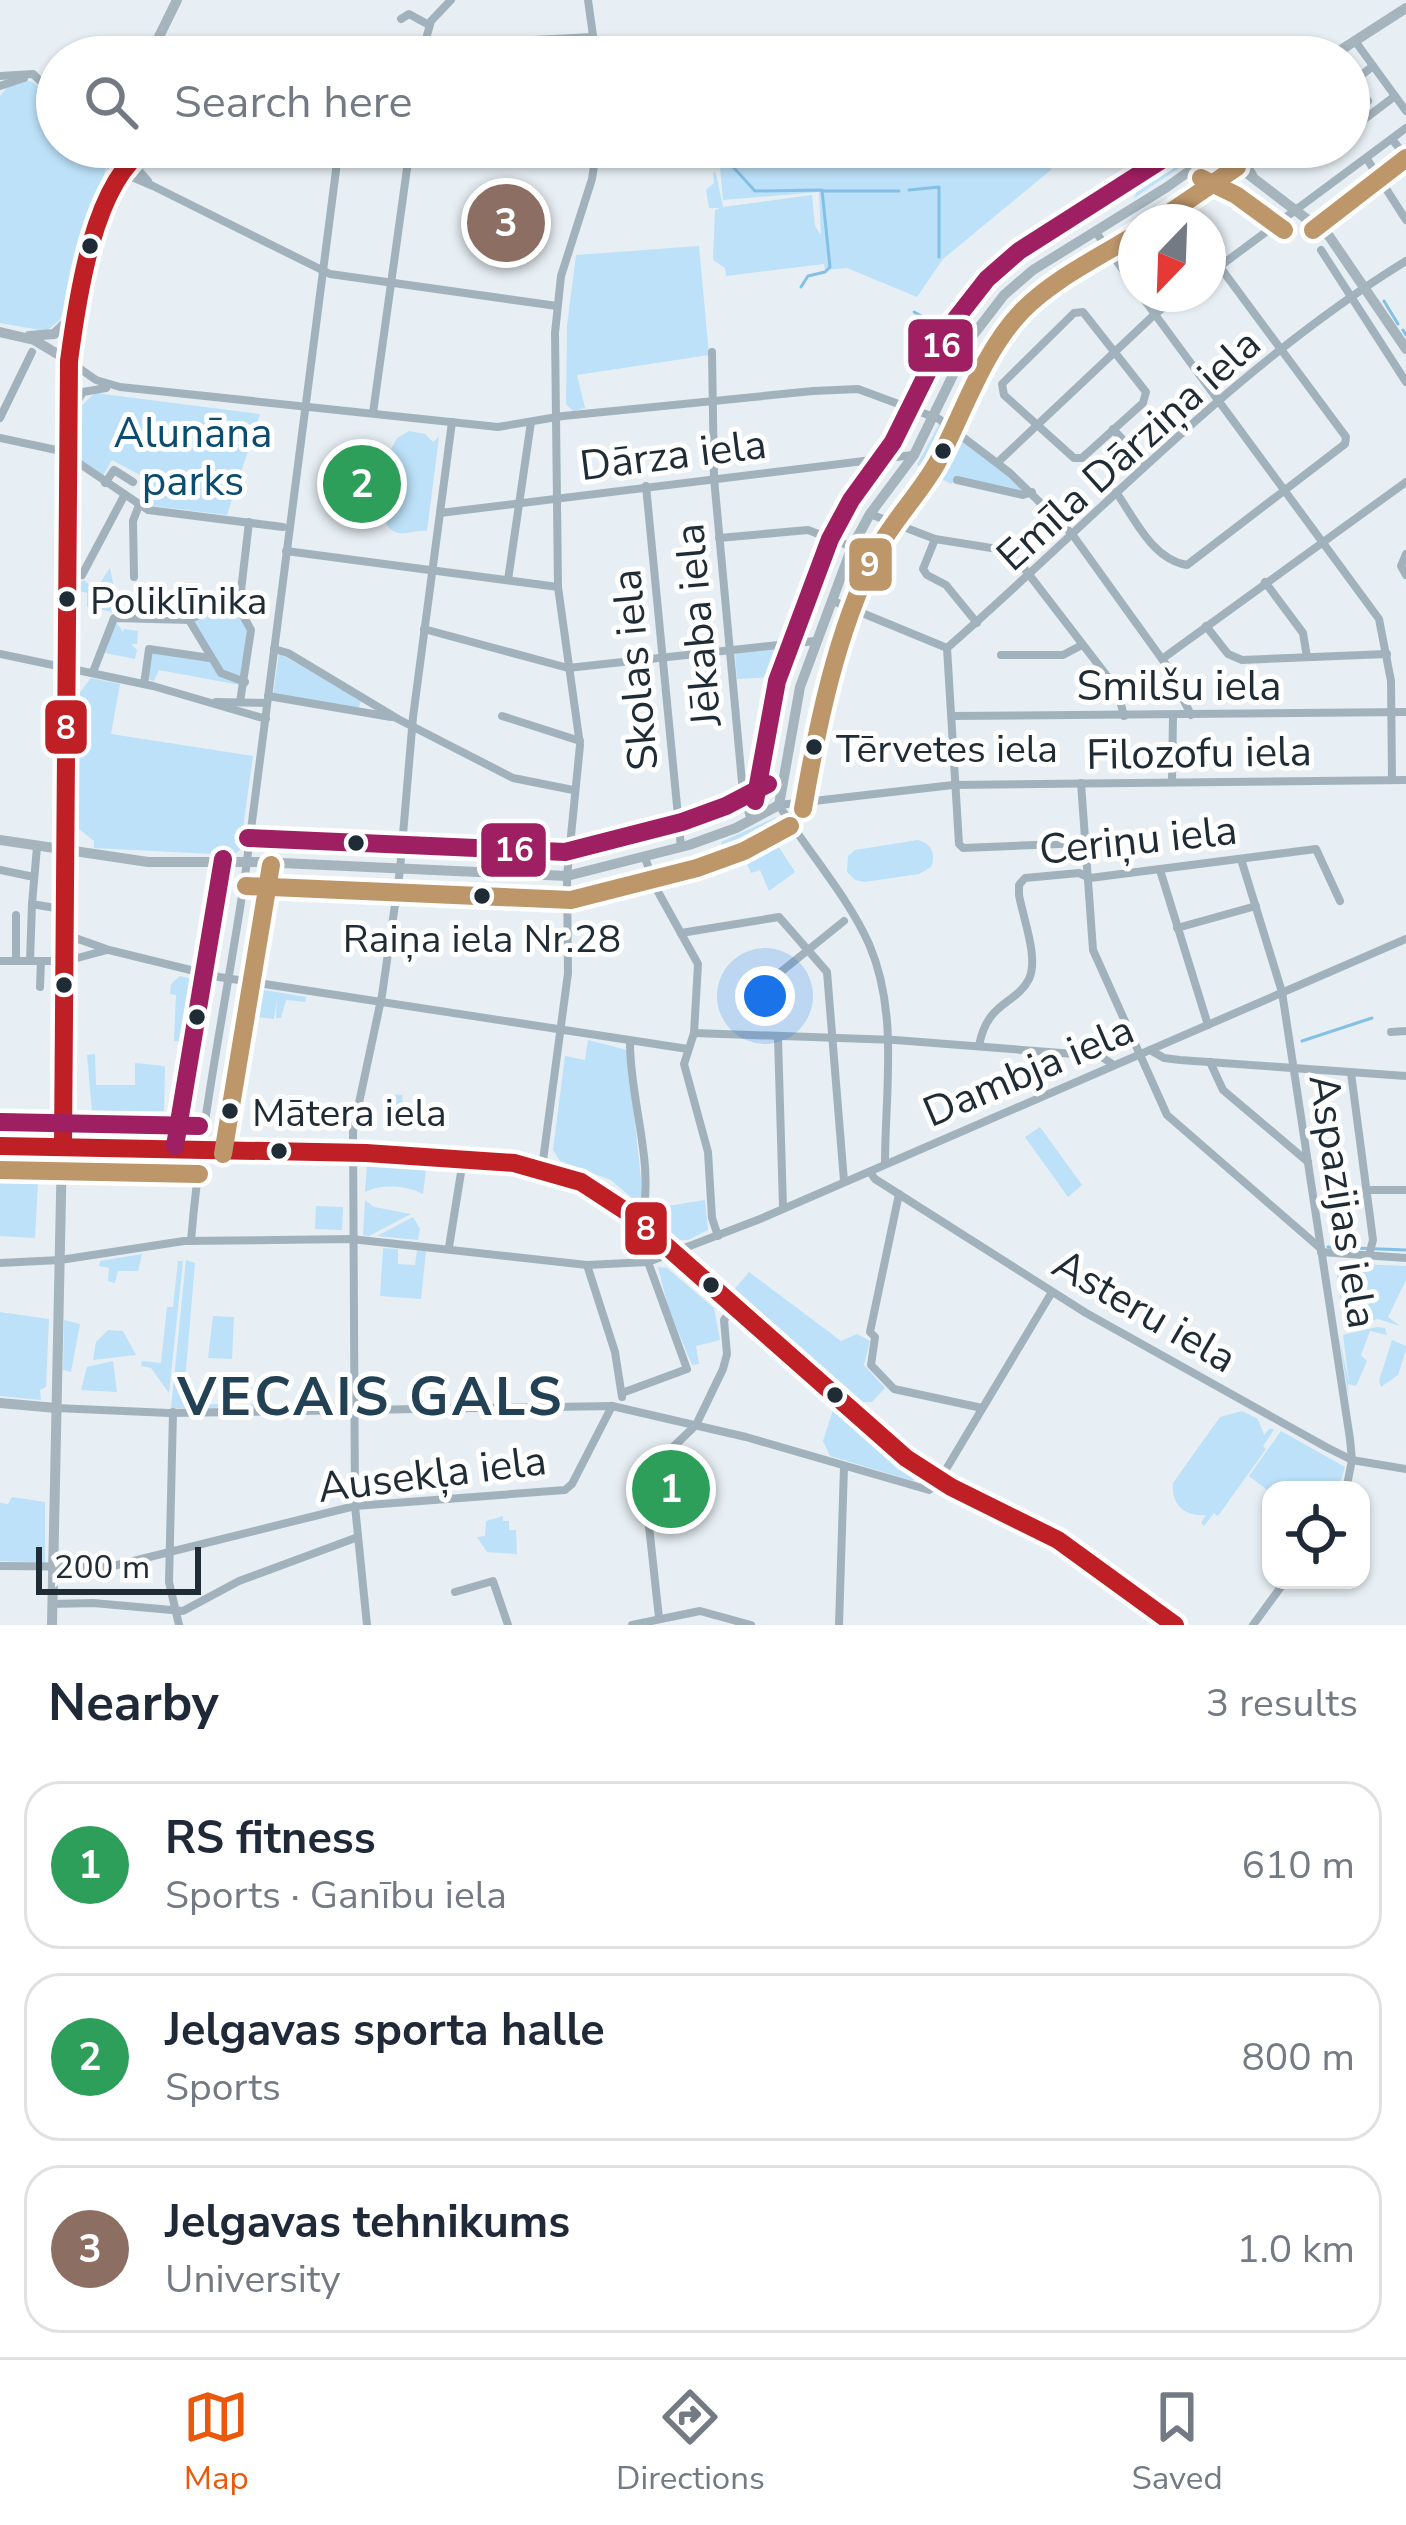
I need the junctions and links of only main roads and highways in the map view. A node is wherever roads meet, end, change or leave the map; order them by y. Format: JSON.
{"nodes":[{"id":1,"x":177,"y":0,"type":"edge"},
{"id":2,"x":1406,"y":8,"type":"edge"},
{"id":3,"x":161,"y":36,"type":"edge"},
{"id":4,"x":1360,"y":36,"type":"edge"},
{"id":5,"x":112,"y":168,"type":"edge"},
{"id":6,"x":127,"y":168,"type":"edge"},
{"id":7,"x":1192,"y":168,"type":"edge"},
{"id":8,"x":1234,"y":168,"type":"edge"},
{"id":9,"x":1248,"y":168,"type":"edge"},
{"id":10,"x":1254,"y":178,"type":"junction"},
{"id":11,"x":109,"y":201,"type":"junction"},
{"id":12,"x":76,"y":312,"type":"junction"},
{"id":13,"x":0,"y":332,"type":"edge"},
{"id":14,"x":14,"y":335,"type":"junction"},
{"id":15,"x":1406,"y":349,"type":"edge"},
{"id":16,"x":69,"y":361,"type":"junction"},
{"id":17,"x":0,"y":840,"type":"edge"},
{"id":18,"x":68,"y":852,"type":"junction"},
{"id":19,"x":0,"y":1146,"type":"edge"},
{"id":20,"x":63,"y":1148,"type":"junction"},
{"id":21,"x":0,"y":1403,"type":"edge"},
{"id":22,"x":56,"y":1408,"type":"junction"},
{"id":23,"x":52,"y":1625,"type":"edge"},
{"id":24,"x":1175,"y":1625,"type":"edge"}],
"edges":[{"from":1,"to":3,"type":"main road"},
{"from":2,"to":4,"type":"main road"},
{"from":5,"to":11,"type":"main road"},
{"from":6,"to":11,"type":"main road"},
{"from":7,"to":18,"type":"main road"},
{"from":8,"to":10,"type":"main road"},
{"from":9,"to":10,"type":"main road"},
{"from":10,"to":15,"type":"main road"},
{"from":11,"to":12,"type":"main road"},
{"from":12,"to":14,"type":"main road"},
{"from":12,"to":16,"type":"main road"},
{"from":13,"to":14,"type":"main road"},
{"from":14,"to":16,"type":"main road"},
{"from":16,"to":18,"type":"main road"},
{"from":17,"to":18,"type":"main road"},
{"from":18,"to":20,"type":"main road"},
{"from":19,"to":20,"type":"main road"},
{"from":20,"to":22,"type":"main road"},
{"from":20,"to":24,"type":"main road"},
{"from":21,"to":22,"type":"main road"},
{"from":22,"to":23,"type":"main road"}]}
